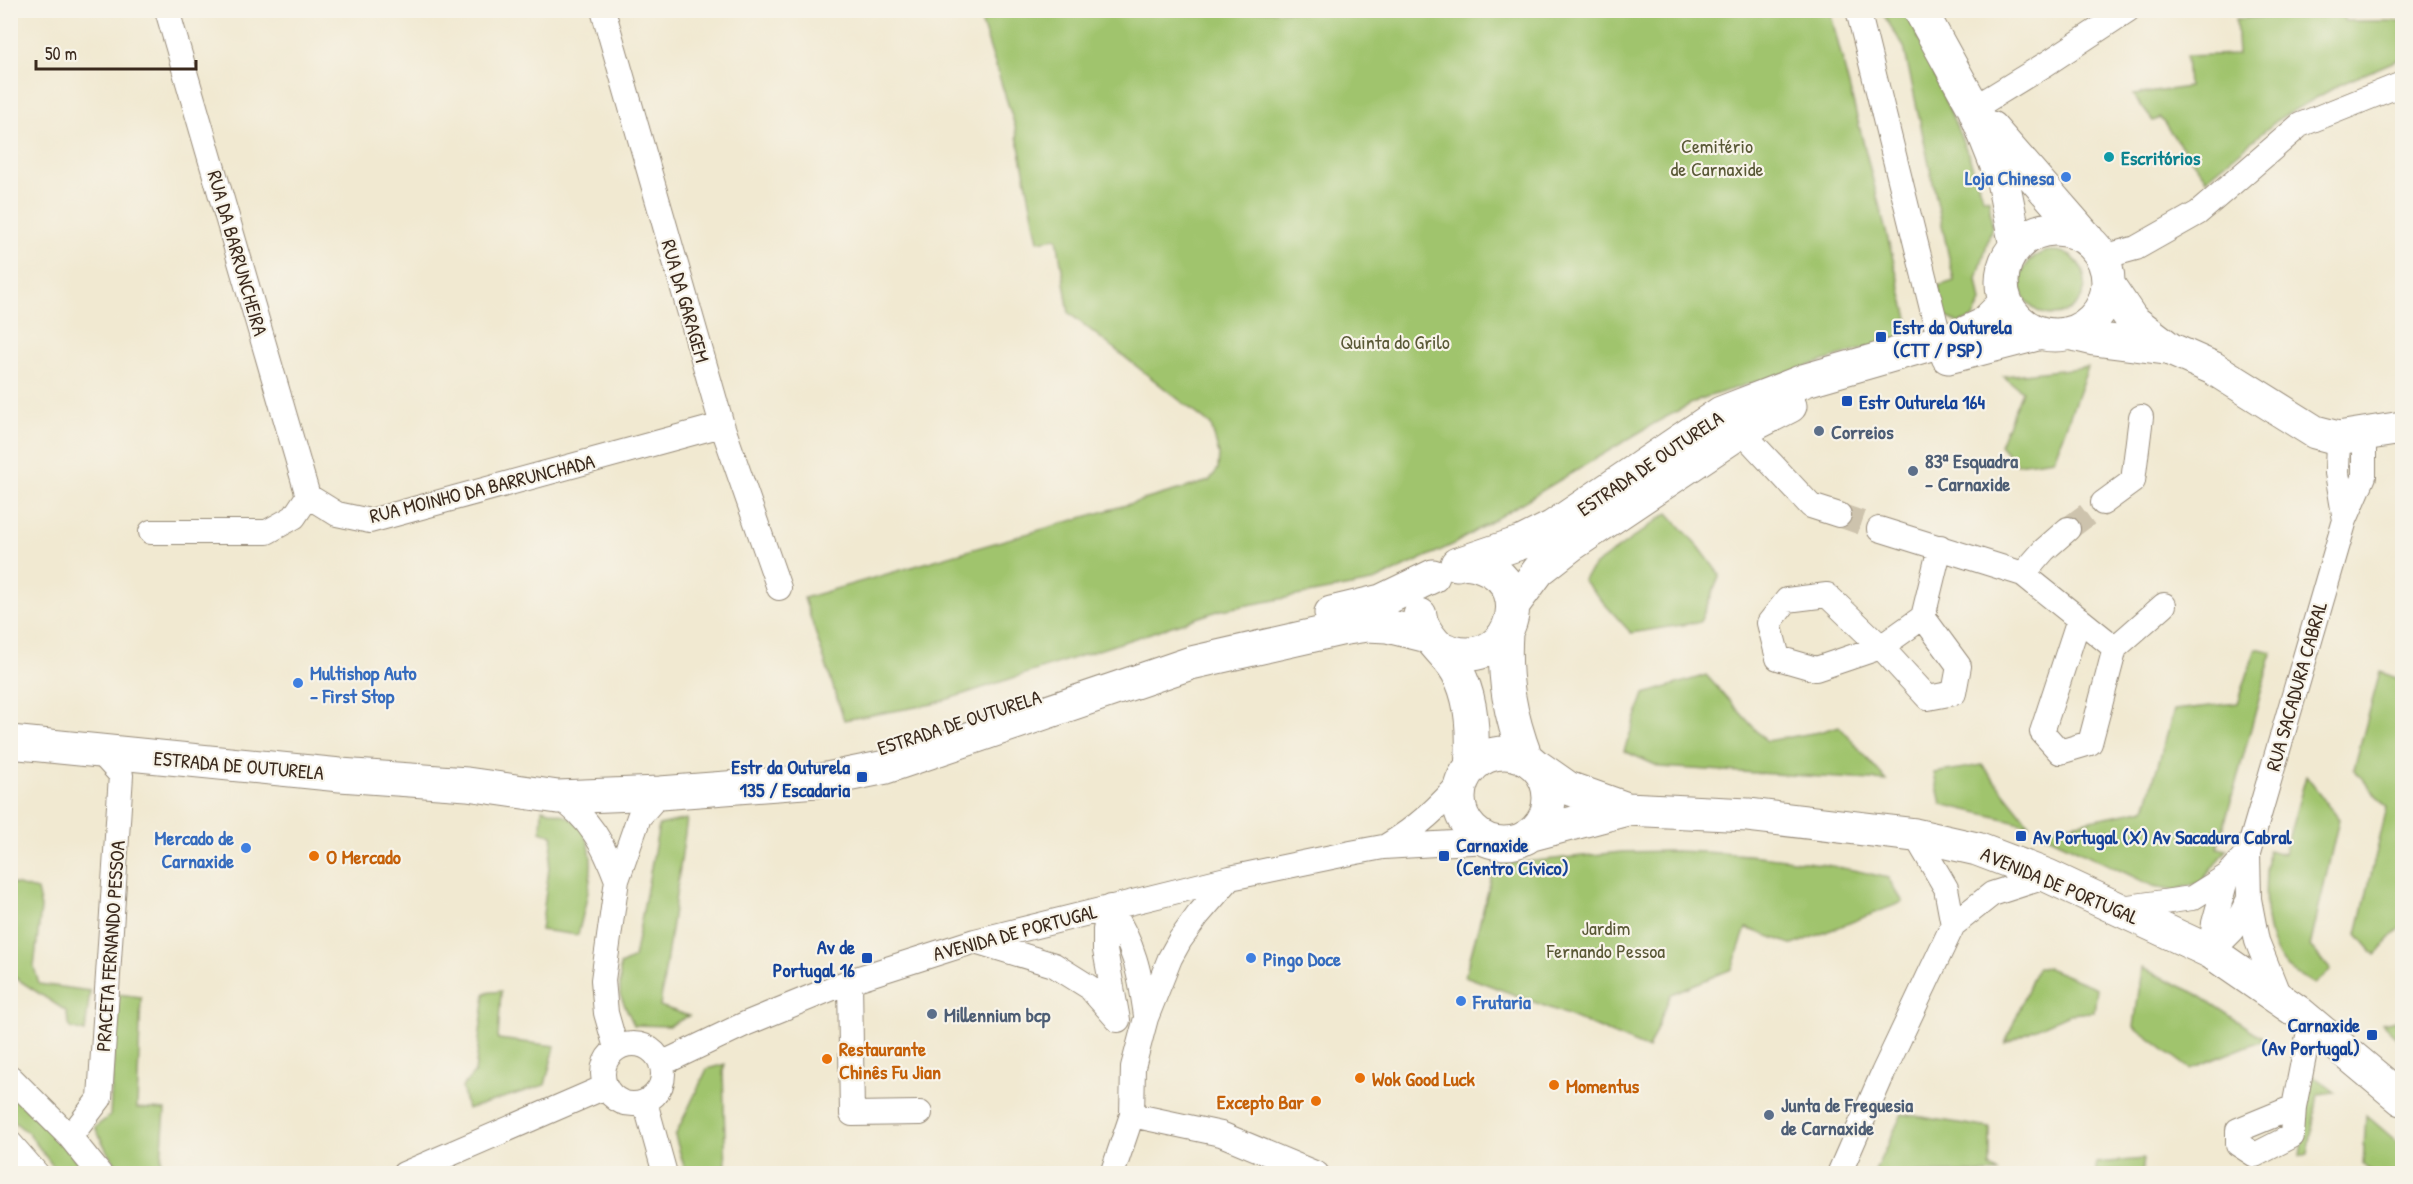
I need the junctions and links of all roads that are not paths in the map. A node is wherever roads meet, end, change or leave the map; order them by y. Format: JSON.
{"nodes":[{"id":1,"x":167,"y":10,"type":"edge"},
{"id":2,"x":603,"y":10,"type":"edge"},
{"id":3,"x":1858,"y":10,"type":"edge"},
{"id":4,"x":1920,"y":10,"type":"edge"},
{"id":5,"x":2128,"y":10,"type":"edge"},
{"id":6,"x":2403,"y":84,"type":"edge"},
{"id":7,"x":1974,"y":108,"type":"junction"},
{"id":8,"x":2016,"y":246,"type":"junction"},
{"id":9,"x":2099,"y":261,"type":"junction"},
{"id":10,"x":2006,"y":302,"type":"junction"},
{"id":11,"x":2055,"y":333,"type":"junction"},
{"id":12,"x":1940,"y":341,"type":"junction"},
{"id":13,"x":2170,"y":349,"type":"junction"},
{"id":14,"x":2141,"y":417,"type":"dead end"},
{"id":15,"x":722,"y":425,"type":"junction"},
{"id":16,"x":2403,"y":428,"type":"edge"},
{"id":17,"x":1741,"y":431,"type":"junction"},
{"id":18,"x":2351,"y":437,"type":"junction"},
{"id":19,"x":308,"y":496,"type":"junction"},
{"id":20,"x":2103,"y":503,"type":"tunnel mouth"},
{"id":21,"x":1839,"y":515,"type":"tunnel mouth"},
{"id":22,"x":1879,"y":529,"type":"tunnel mouth"},
{"id":23,"x":2068,"y":529,"type":"tunnel mouth"},
{"id":24,"x":151,"y":532,"type":"dead end"},
{"id":25,"x":1940,"y":547,"type":"junction"},
{"id":26,"x":1447,"y":569,"type":"junction"},
{"id":27,"x":2023,"y":574,"type":"junction"},
{"id":28,"x":779,"y":588,"type":"dead end"},
{"id":29,"x":2164,"y":605,"type":"dead end"},
{"id":30,"x":1923,"y":617,"type":"junction"},
{"id":31,"x":1510,"y":619,"type":"junction"},
{"id":32,"x":2079,"y":619,"type":"junction"},
{"id":33,"x":1433,"y":641,"type":"junction"},
{"id":34,"x":2115,"y":648,"type":"junction"},
{"id":35,"x":10,"y":742,"type":"edge"},
{"id":36,"x":101,"y":753,"type":"junction"},
{"id":37,"x":1532,"y":763,"type":"junction"},
{"id":38,"x":1467,"y":774,"type":"junction"},
{"id":39,"x":467,"y":784,"type":"junction"},
{"id":40,"x":660,"y":793,"type":"junction"},
{"id":41,"x":558,"y":797,"type":"junction"},
{"id":42,"x":1627,"y":809,"type":"junction"},
{"id":43,"x":1532,"y":834,"type":"junction"},
{"id":44,"x":1916,"y":835,"type":"junction"},
{"id":45,"x":1489,"y":841,"type":"junction"},
{"id":46,"x":1383,"y":847,"type":"junction"},
{"id":47,"x":2248,"y":852,"type":"junction"},
{"id":48,"x":2048,"y":876,"type":"junction"},
{"id":49,"x":2227,"y":876,"type":"junction"},
{"id":50,"x":1230,"y":878,"type":"junction"},
{"id":51,"x":617,"y":880,"type":"junction"},
{"id":52,"x":2249,"y":899,"type":"junction"},
{"id":53,"x":1110,"y":907,"type":"junction"},
{"id":54,"x":2121,"y":908,"type":"junction"},
{"id":55,"x":1953,"y":925,"type":"junction"},
{"id":56,"x":975,"y":941,"type":"junction"},
{"id":57,"x":2211,"y":952,"type":"junction"},
{"id":58,"x":850,"y":981,"type":"junction"},
{"id":59,"x":2281,"y":1001,"type":"junction"},
{"id":60,"x":1146,"y":1018,"type":"junction"},
{"id":61,"x":1118,"y":1020,"type":"junction"},
{"id":62,"x":2311,"y":1021,"type":"junction"},
{"id":63,"x":616,"y":1048,"type":"junction"},
{"id":64,"x":661,"y":1064,"type":"junction"},
{"id":65,"x":1133,"y":1067,"type":"junction"},
{"id":66,"x":10,"y":1077,"type":"edge"},
{"id":67,"x":605,"y":1087,"type":"junction"},
{"id":68,"x":2403,"y":1099,"type":"edge"},
{"id":69,"x":645,"y":1101,"type":"junction"},
{"id":70,"x":2294,"y":1107,"type":"dead end"},
{"id":71,"x":920,"y":1113,"type":"dead end"},
{"id":72,"x":1132,"y":1115,"type":"junction"},
{"id":73,"x":70,"y":1137,"type":"junction"},
{"id":74,"x":10,"y":1143,"type":"edge"},
{"id":75,"x":37,"y":1173,"type":"edge"},
{"id":76,"x":100,"y":1173,"type":"edge"},
{"id":77,"x":404,"y":1173,"type":"edge"},
{"id":78,"x":665,"y":1173,"type":"edge"},
{"id":79,"x":1112,"y":1173,"type":"edge"},
{"id":80,"x":1317,"y":1173,"type":"edge"},
{"id":81,"x":1839,"y":1173,"type":"edge"}],
"edges":[{"from":1,"to":19,"type":"street","name":"RUA DA BARRUNCHEIRA"},
{"from":2,"to":15,"type":"street","name":"RUA DA GARAGEM"},
{"from":3,"to":12,"type":"street"},
{"from":4,"to":7,"type":"street"},
{"from":5,"to":7,"type":"street"},
{"from":6,"to":9,"type":"street"},
{"from":7,"to":8,"type":"street"},
{"from":7,"to":9,"type":"street"},
{"from":8,"to":9,"type":"street"},
{"from":8,"to":10,"type":"street"},
{"from":9,"to":11,"type":"street"},
{"from":9,"to":13,"type":"street"},
{"from":10,"to":11,"type":"street"},
{"from":10,"to":12,"type":"street","name":"ESTRADA DE OUTURELA"},
{"from":11,"to":13,"type":"street"},
{"from":11,"to":17,"type":"street","name":"ESTRADA DE OUTURELA"},
{"from":12,"to":26,"type":"street","name":"ESTRADA DE OUTURELA"},
{"from":13,"to":18,"type":"street"},
{"from":14,"to":20,"type":"street"},
{"from":15,"to":19,"type":"street","name":"RUA MOINHO DA BARRUNCHADA"},
{"from":15,"to":28,"type":"street","name":"RUA DA GARAGEM"},
{"from":16,"to":18,"type":"street"},
{"from":17,"to":21,"type":"street"},
{"from":17,"to":31,"type":"street","name":"ESTRADA DE OUTURELA"},
{"from":18,"to":47,"type":"street","name":"RUA SACADURA CABRAL"},
{"from":19,"to":24,"type":"street"},
{"from":22,"to":25,"type":"street"},
{"from":23,"to":27,"type":"street"},
{"from":25,"to":27,"type":"street"},
{"from":25,"to":30,"type":"street"},
{"from":26,"to":31,"type":"street"},
{"from":26,"to":33,"type":"street"},
{"from":26,"to":39,"type":"street","name":"ESTRADA DE OUTURELA"},
{"from":27,"to":32,"type":"street"},
{"from":29,"to":34,"type":"street"},
{"from":30,"to":30,"type":"street"},
{"from":31,"to":33,"type":"street"},
{"from":31,"to":37,"type":"street"},
{"from":32,"to":34,"type":"street"},
{"from":32,"to":34,"type":"street"},
{"from":33,"to":38,"type":"street"},
{"from":33,"to":40,"type":"street","name":"ESTRADA DE OUTURELA"},
{"from":35,"to":36,"type":"street","name":"ESTRADA DE OUTURELA"},
{"from":36,"to":39,"type":"street","name":"ESTRADA DE OUTURELA"},
{"from":36,"to":73,"type":"street","name":"PRACETA FERNANDO PESSOA"},
{"from":37,"to":38,"type":"street"},
{"from":37,"to":42,"type":"street","name":"AVENIDA DE PORTUGAL"},
{"from":37,"to":43,"type":"street"},
{"from":38,"to":45,"type":"street"},
{"from":38,"to":46,"type":"street","name":"AVENIDA DE PORTUGAL"},
{"from":39,"to":41,"type":"street","name":"ESTRADA DE OUTURELA"},
{"from":40,"to":41,"type":"street","name":"ESTRADA DE OUTURELA"},
{"from":40,"to":51,"type":"street"},
{"from":41,"to":51,"type":"street"},
{"from":42,"to":43,"type":"street","name":"AVENIDA DE PORTUGAL"},
{"from":42,"to":44,"type":"street","name":"AVENIDA DE PORTUGAL"},
{"from":43,"to":45,"type":"street"},
{"from":44,"to":48,"type":"street","name":"AVENIDA DE PORTUGAL"},
{"from":44,"to":55,"type":"street"},
{"from":45,"to":46,"type":"street","name":"AVENIDA DE PORTUGAL"},
{"from":46,"to":50,"type":"street","name":"AVENIDA DE PORTUGAL"},
{"from":47,"to":49,"type":"street","name":"RUA SACADURA CABRAL"},
{"from":47,"to":52,"type":"street","name":"RUA SACADURA CABRAL"},
{"from":48,"to":54,"type":"street","name":"AVENIDA DE PORTUGAL"},
{"from":48,"to":55,"type":"street"},
{"from":49,"to":54,"type":"street","name":"RUA SACADURA CABRAL"},
{"from":49,"to":57,"type":"street","name":"RUA SACADURA CABRAL"},
{"from":50,"to":53,"type":"street","name":"AVENIDA DE PORTUGAL"},
{"from":50,"to":60,"type":"street"},
{"from":51,"to":63,"type":"street"},
{"from":52,"to":57,"type":"street","name":"RUA SACADURA CABRAL"},
{"from":52,"to":59,"type":"street","name":"RUA SACADURA CABRAL"},
{"from":53,"to":56,"type":"street","name":"AVENIDA DE PORTUGAL"},
{"from":53,"to":60,"type":"street"},
{"from":53,"to":61,"type":"street"},
{"from":54,"to":57,"type":"street","name":"AVENIDA DE PORTUGAL"},
{"from":55,"to":81,"type":"street"},
{"from":56,"to":58,"type":"street","name":"AVENIDA DE PORTUGAL"},
{"from":56,"to":61,"type":"street"},
{"from":57,"to":59,"type":"street","name":"AVENIDA DE PORTUGAL"},
{"from":58,"to":64,"type":"street","name":"AVENIDA DE PORTUGAL"},
{"from":58,"to":71,"type":"street"},
{"from":59,"to":62,"type":"street","name":"AVENIDA DE PORTUGAL"},
{"from":60,"to":65,"type":"street"},
{"from":61,"to":65,"type":"street"},
{"from":62,"to":68,"type":"street","name":"AVENIDA DE PORTUGAL"},
{"from":62,"to":70,"type":"street"},
{"from":63,"to":64,"type":"street"},
{"from":63,"to":67,"type":"street"},
{"from":64,"to":69,"type":"street"},
{"from":65,"to":72,"type":"street"},
{"from":66,"to":73,"type":"street"},
{"from":67,"to":69,"type":"street"},
{"from":67,"to":77,"type":"street"},
{"from":69,"to":78,"type":"street"},
{"from":72,"to":79,"type":"street"},
{"from":72,"to":80,"type":"street"},
{"from":73,"to":76,"type":"street"},
{"from":74,"to":75,"type":"street"}]}
